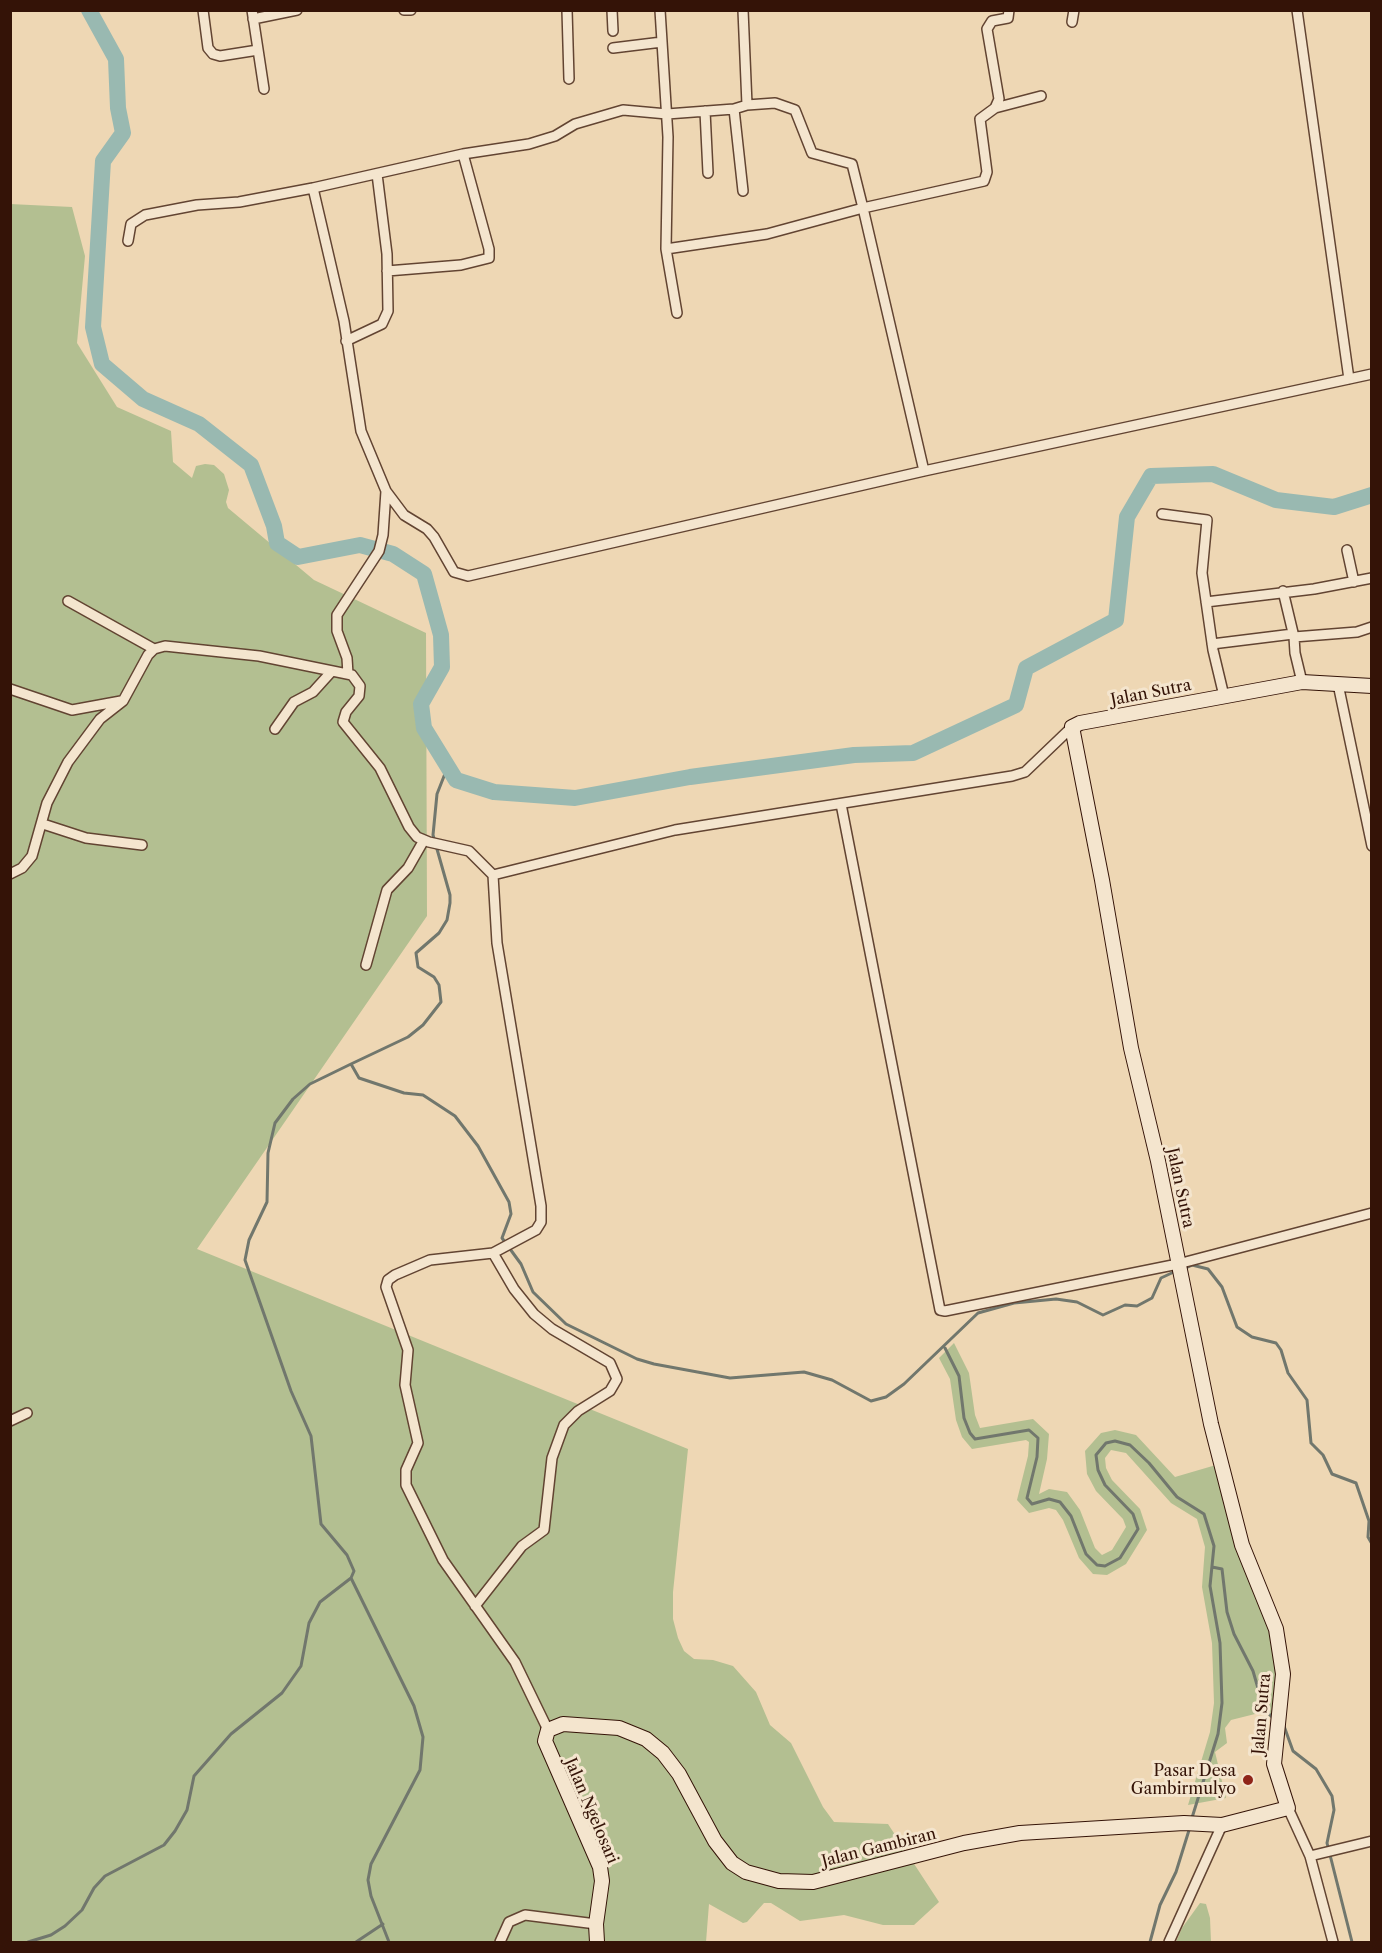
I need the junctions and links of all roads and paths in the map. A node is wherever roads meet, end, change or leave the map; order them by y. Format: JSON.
{"nodes":[{"id":1,"x":203,"y":10,"type":"edge"},
{"id":2,"x":297,"y":10,"type":"edge"},
{"id":3,"x":404,"y":10,"type":"edge"},
{"id":4,"x":411,"y":10,"type":"edge"},
{"id":5,"x":567,"y":10,"type":"edge"},
{"id":6,"x":612,"y":10,"type":"edge"},
{"id":7,"x":660,"y":10,"type":"edge"},
{"id":8,"x":743,"y":10,"type":"edge"},
{"id":9,"x":1074,"y":10,"type":"edge"},
{"id":10,"x":1298,"y":10,"type":"edge"},
{"id":11,"x":1009,"y":14,"type":"edge"},
{"id":12,"x":253,"y":15,"type":"edge"},
{"id":13,"x":1072,"y":22,"type":"dead end"},
{"id":14,"x":613,"y":31,"type":"dead end"},
{"id":15,"x":662,"y":42,"type":"junction"},
{"id":16,"x":613,"y":48,"type":"dead end"},
{"id":17,"x":258,"y":50,"type":"junction"},
{"id":18,"x":569,"y":79,"type":"dead end"},
{"id":19,"x":264,"y":89,"type":"dead end"},
{"id":20,"x":1041,"y":96,"type":"dead end"},
{"id":21,"x":747,"y":105,"type":"junction"},
{"id":22,"x":995,"y":108,"type":"junction"},
{"id":23,"x":734,"y":109,"type":"junction"},
{"id":24,"x":705,"y":111,"type":"junction"},
{"id":25,"x":667,"y":114,"type":"junction"},
{"id":26,"x":464,"y":154,"type":"junction"},
{"id":27,"x":708,"y":173,"type":"dead end"},
{"id":28,"x":377,"y":174,"type":"junction"},
{"id":29,"x":313,"y":188,"type":"junction"},
{"id":30,"x":743,"y":191,"type":"dead end"},
{"id":31,"x":863,"y":208,"type":"junction"},
{"id":32,"x":128,"y":241,"type":"dead end"},
{"id":33,"x":666,"y":249,"type":"junction"},
{"id":34,"x":387,"y":271,"type":"junction"},
{"id":35,"x":677,"y":313,"type":"dead end"},
{"id":36,"x":346,"y":341,"type":"junction"},
{"id":37,"x":1371,"y":374,"type":"edge"},
{"id":38,"x":1348,"y":379,"type":"junction"},
{"id":39,"x":924,"y":471,"type":"junction"},
{"id":40,"x":386,"y":491,"type":"junction"},
{"id":41,"x":1162,"y":514,"type":"dead end"},
{"id":42,"x":1347,"y":550,"type":"dead end"},
{"id":43,"x":1371,"y":578,"type":"edge"},
{"id":44,"x":1354,"y":582,"type":"junction"},
{"id":45,"x":1283,"y":591,"type":"junction"},
{"id":46,"x":68,"y":601,"type":"dead end"},
{"id":47,"x":1206,"y":602,"type":"junction"},
{"id":48,"x":1371,"y":627,"type":"edge"},
{"id":49,"x":1293,"y":636,"type":"junction"},
{"id":50,"x":1212,"y":644,"type":"junction"},
{"id":51,"x":154,"y":649,"type":"junction"},
{"id":52,"x":332,"y":671,"type":"junction"},
{"id":53,"x":348,"y":674,"type":"junction"},
{"id":54,"x":1302,"y":682,"type":"junction"},
{"id":55,"x":1338,"y":684,"type":"junction"},
{"id":56,"x":1371,"y":686,"type":"edge"},
{"id":57,"x":10,"y":690,"type":"edge"},
{"id":58,"x":1224,"y":696,"type":"junction"},
{"id":59,"x":123,"y":701,"type":"junction"},
{"id":60,"x":1072,"y":727,"type":"junction"},
{"id":61,"x":275,"y":729,"type":"dead end"},
{"id":62,"x":841,"y":804,"type":"junction"},
{"id":63,"x":43,"y":824,"type":"junction"},
{"id":64,"x":426,"y":841,"type":"junction"},
{"id":65,"x":142,"y":845,"type":"dead end"},
{"id":66,"x":1371,"y":846,"type":"edge"},
{"id":67,"x":10,"y":874,"type":"edge"},
{"id":68,"x":493,"y":875,"type":"junction"},
{"id":69,"x":366,"y":965,"type":"dead end"},
{"id":70,"x":1371,"y":1214,"type":"edge"},
{"id":71,"x":497,"y":1250,"type":"junction"},
{"id":72,"x":1179,"y":1268,"type":"junction"},
{"id":73,"x":27,"y":1413,"type":"dead end"},
{"id":74,"x":10,"y":1421,"type":"edge"},
{"id":75,"x":475,"y":1606,"type":"junction"},
{"id":76,"x":548,"y":1730,"type":"junction"},
{"id":77,"x":1288,"y":1808,"type":"junction"},
{"id":78,"x":1222,"y":1825,"type":"junction"},
{"id":79,"x":1371,"y":1841,"type":"edge"},
{"id":80,"x":1315,"y":1855,"type":"junction"},
{"id":81,"x":596,"y":1924,"type":"junction"},
{"id":82,"x":500,"y":1942,"type":"edge"},
{"id":83,"x":597,"y":1942,"type":"edge"},
{"id":84,"x":1169,"y":1942,"type":"edge"},
{"id":85,"x":1333,"y":1942,"type":"edge"}],
"edges":[{"from":1,"to":17,"type":"street"},
{"from":2,"to":12,"type":"street"},
{"from":3,"to":4,"type":"street"},
{"from":5,"to":18,"type":"street"},
{"from":6,"to":14,"type":"street"},
{"from":7,"to":15,"type":"street"},
{"from":8,"to":21,"type":"street"},
{"from":9,"to":13,"type":"street"},
{"from":10,"to":38,"type":"street"},
{"from":11,"to":22,"type":"street"},
{"from":12,"to":17,"type":"street"},
{"from":15,"to":16,"type":"street"},
{"from":15,"to":25,"type":"street"},
{"from":17,"to":19,"type":"street"},
{"from":20,"to":22,"type":"street"},
{"from":21,"to":23,"type":"street"},
{"from":21,"to":31,"type":"street"},
{"from":22,"to":31,"type":"street"},
{"from":23,"to":24,"type":"street"},
{"from":23,"to":30,"type":"street"},
{"from":24,"to":25,"type":"street"},
{"from":24,"to":27,"type":"street"},
{"from":25,"to":26,"type":"street"},
{"from":25,"to":33,"type":"street"},
{"from":26,"to":28,"type":"street"},
{"from":26,"to":34,"type":"street"},
{"from":28,"to":29,"type":"street"},
{"from":28,"to":34,"type":"street"},
{"from":29,"to":32,"type":"street"},
{"from":29,"to":36,"type":"street"},
{"from":31,"to":33,"type":"street"},
{"from":31,"to":39,"type":"street"},
{"from":33,"to":35,"type":"street"},
{"from":34,"to":36,"type":"street"},
{"from":36,"to":40,"type":"street"},
{"from":37,"to":38,"type":"street"},
{"from":38,"to":39,"type":"street"},
{"from":39,"to":40,"type":"street"},
{"from":40,"to":53,"type":"street"},
{"from":41,"to":47,"type":"street"},
{"from":42,"to":44,"type":"street"},
{"from":43,"to":44,"type":"street"},
{"from":44,"to":45,"type":"street"},
{"from":45,"to":47,"type":"street"},
{"from":45,"to":49,"type":"street"},
{"from":46,"to":51,"type":"street"},
{"from":47,"to":50,"type":"street"},
{"from":48,"to":49,"type":"street"},
{"from":49,"to":50,"type":"street"},
{"from":49,"to":54,"type":"street"},
{"from":50,"to":58,"type":"street"},
{"from":51,"to":52,"type":"street"},
{"from":51,"to":59,"type":"street"},
{"from":52,"to":53,"type":"street"},
{"from":52,"to":61,"type":"street"},
{"from":53,"to":64,"type":"street"},
{"from":54,"to":55,"type":"street","name":"Jalan Sutra"},
{"from":54,"to":58,"type":"street","name":"Jalan Sutra"},
{"from":55,"to":56,"type":"street","name":"Jalan Sutra"},
{"from":55,"to":66,"type":"street"},
{"from":57,"to":59,"type":"street"},
{"from":58,"to":60,"type":"street","name":"Jalan Sutra"},
{"from":59,"to":63,"type":"street"},
{"from":60,"to":62,"type":"street"},
{"from":60,"to":72,"type":"street","name":"Jalan Sutra"},
{"from":62,"to":68,"type":"street"},
{"from":62,"to":72,"type":"street"},
{"from":63,"to":65,"type":"street"},
{"from":63,"to":67,"type":"street"},
{"from":64,"to":68,"type":"street"},
{"from":64,"to":69,"type":"street"},
{"from":68,"to":71,"type":"street"},
{"from":70,"to":72,"type":"street"},
{"from":71,"to":75,"type":"street"},
{"from":71,"to":75,"type":"street"},
{"from":72,"to":77,"type":"street","name":"Jalan Sutra"},
{"from":73,"to":74,"type":"street"},
{"from":75,"to":76,"type":"street"},
{"from":76,"to":78,"type":"street","name":"Jalan Gambiran"},
{"from":76,"to":81,"type":"street","name":"Jalan Ngelosari"},
{"from":77,"to":78,"type":"street","name":"Jalan Gambiran"},
{"from":77,"to":80,"type":"street","name":"Jalan Sutra"},
{"from":78,"to":84,"type":"street"},
{"from":79,"to":80,"type":"street"},
{"from":80,"to":85,"type":"street","name":"Jalan Sutra"},
{"from":81,"to":82,"type":"street"},
{"from":81,"to":83,"type":"street","name":"Jalan Ngelosari"}]}
